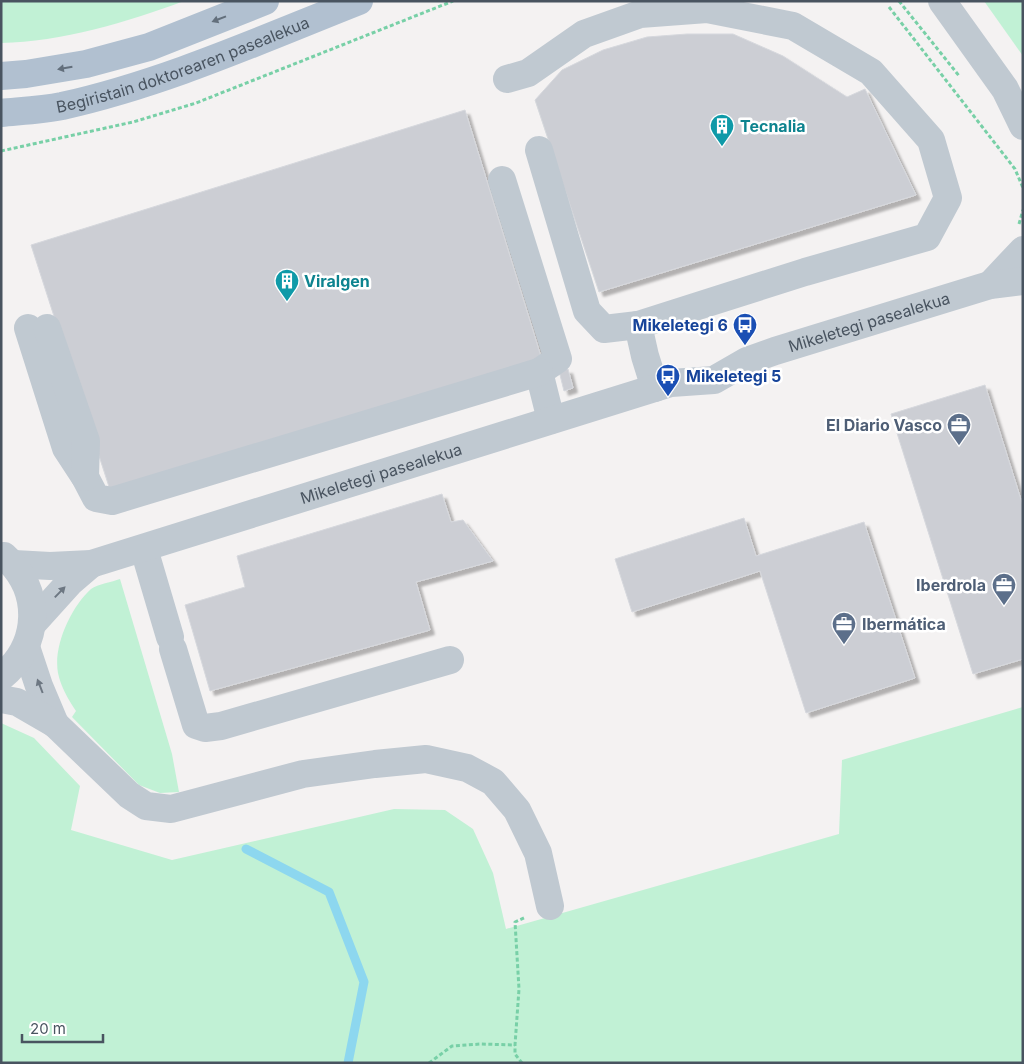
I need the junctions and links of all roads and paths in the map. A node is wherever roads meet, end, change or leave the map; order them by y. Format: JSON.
{"nodes":[{"id":1,"x":265,"y":1,"type":"edge"},
{"id":2,"x":359,"y":1,"type":"edge"},
{"id":3,"x":942,"y":1,"type":"edge"},
{"id":4,"x":889,"y":8,"type":"dead end"},
{"id":5,"x":1,"y":76,"type":"edge"},
{"id":6,"x":507,"y":79,"type":"dead end"},
{"id":7,"x":1014,"y":94,"type":"edge"},
{"id":8,"x":1,"y":113,"type":"edge"},
{"id":9,"x":1023,"y":126,"type":"edge"},
{"id":10,"x":539,"y":150,"type":"dead end"},
{"id":11,"x":502,"y":180,"type":"dead end"},
{"id":12,"x":1023,"y":188,"type":"edge"},
{"id":13,"x":1023,"y":250,"type":"edge"},
{"id":14,"x":1023,"y":281,"type":"edge"},
{"id":15,"x":990,"y":285,"type":"junction"},
{"id":16,"x":36,"y":324,"type":"dead end"},
{"id":17,"x":638,"y":325,"type":"junction"},
{"id":18,"x":539,"y":372,"type":"junction"},
{"id":19,"x":663,"y":386,"type":"junction"},
{"id":20,"x":551,"y":420,"type":"junction"},
{"id":21,"x":144,"y":549,"type":"junction"},
{"id":22,"x":8,"y":559,"type":"edge"},
{"id":23,"x":91,"y":564,"type":"junction"},
{"id":24,"x":30,"y":635,"type":"junction"},
{"id":25,"x":450,"y":660,"type":"dead end"},
{"id":26,"x":1,"y":678,"type":"edge"},
{"id":27,"x":1,"y":699,"type":"edge"},
{"id":28,"x":55,"y":724,"type":"junction"},
{"id":29,"x":550,"y":906,"type":"joint"},
{"id":30,"x":514,"y":1045,"type":"junction"},
{"id":31,"x":429,"y":1063,"type":"edge"},
{"id":32,"x":522,"y":1063,"type":"edge"}],
"edges":[{"from":1,"to":5,"type":"main road","one_way":true},
{"from":2,"to":8,"type":"main road","name":"Begiristain doktorearen pasealekua"},
{"from":3,"to":7,"type":"street"},
{"from":4,"to":12,"type":"path"},
{"from":6,"to":17,"type":"street"},
{"from":7,"to":9,"type":"street"},
{"from":10,"to":17,"type":"street"},
{"from":11,"to":18,"type":"street"},
{"from":13,"to":15,"type":"street","name":"Mikeletegi pasealekua"},
{"from":14,"to":15,"type":"street","name":"Mikeletegi pasealekua"},
{"from":15,"to":19,"type":"street","name":"Mikeletegi pasealekua"},
{"from":16,"to":18,"type":"street"},
{"from":17,"to":19,"type":"street"},
{"from":18,"to":20,"type":"street"},
{"from":19,"to":20,"type":"street","name":"Mikeletegi pasealekua"},
{"from":20,"to":21,"type":"street","name":"Mikeletegi pasealekua"},
{"from":21,"to":23,"type":"street","name":"Mikeletegi pasealekua"},
{"from":21,"to":25,"type":"street"},
{"from":22,"to":23,"type":"street","name":"Mikeletegi pasealekua"},
{"from":22,"to":24,"type":"street"},
{"from":24,"to":23,"type":"street","name":"Mikeletegi pasealekua","one_way":true},
{"from":24,"to":26,"type":"street","name":"Mikeletegi pasealekua"},
{"from":28,"to":24,"type":"street","one_way":true},
{"from":27,"to":28,"type":"street"},
{"from":28,"to":29,"type":"street"},
{"from":29,"to":30,"type":"path"},
{"from":30,"to":31,"type":"path"},
{"from":30,"to":32,"type":"path"}]}
